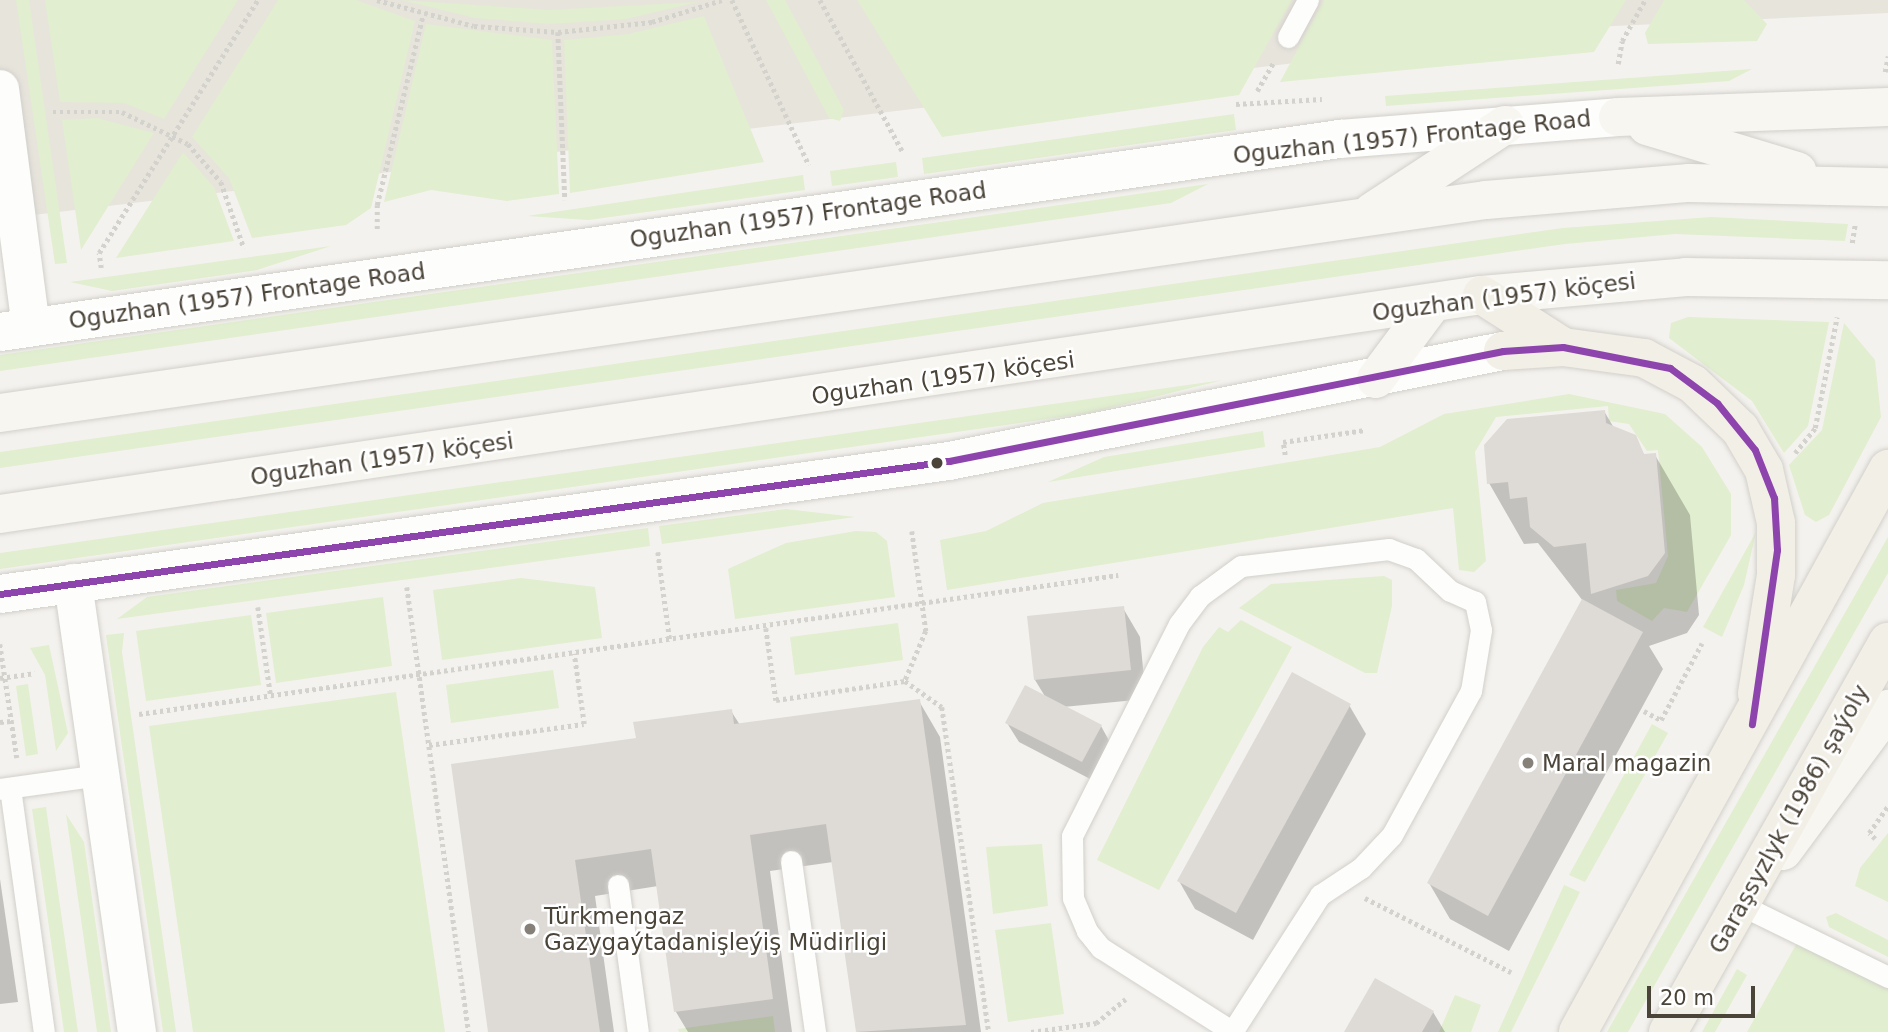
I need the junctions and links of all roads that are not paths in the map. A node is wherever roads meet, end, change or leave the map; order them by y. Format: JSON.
{"nodes":[{"id":1,"x":1308,"y":0,"type":"edge"},
{"id":2,"x":1288,"y":37,"type":"dead end"},
{"id":3,"x":0,"y":89,"type":"edge"},
{"id":4,"x":1888,"y":107,"type":"edge"},
{"id":5,"x":1618,"y":117,"type":"junction"},
{"id":6,"x":1505,"y":125,"type":"junction"},
{"id":7,"x":1840,"y":184,"type":"junction"},
{"id":8,"x":1888,"y":187,"type":"edge"},
{"id":9,"x":1363,"y":218,"type":"junction"},
{"id":10,"x":1888,"y":281,"type":"edge"},
{"id":11,"x":1482,"y":295,"type":"junction"},
{"id":12,"x":1432,"y":304,"type":"junction"},
{"id":13,"x":15,"y":330,"type":"edge"},
{"id":14,"x":1563,"y":347,"type":"junction"},
{"id":15,"x":1503,"y":351,"type":"joint"},
{"id":16,"x":1376,"y":379,"type":"junction"},
{"id":17,"x":0,"y":413,"type":"edge"},
{"id":18,"x":1888,"y":468,"type":"edge"},
{"id":19,"x":0,"y":514,"type":"edge"},
{"id":20,"x":73,"y":583,"type":"junction"},
{"id":21,"x":0,"y":594,"type":"edge"},
{"id":22,"x":1888,"y":642,"type":"edge"},
{"id":23,"x":1888,"y":709,"type":"edge"},
{"id":24,"x":1752,"y":724,"type":"junction"},
{"id":25,"x":100,"y":775,"type":"junction"},
{"id":26,"x":5,"y":788,"type":"edge"},
{"id":27,"x":791,"y":861,"type":"dead end"},
{"id":28,"x":618,"y":885,"type":"dead end"},
{"id":29,"x":1741,"y":905,"type":"junction"},
{"id":30,"x":1888,"y":977,"type":"edge"},
{"id":31,"x":44,"y":1032,"type":"edge"},
{"id":32,"x":136,"y":1032,"type":"edge"},
{"id":33,"x":638,"y":1032,"type":"edge"},
{"id":34,"x":815,"y":1032,"type":"edge"},
{"id":35,"x":1232,"y":1032,"type":"edge"},
{"id":36,"x":1578,"y":1032,"type":"edge"},
{"id":37,"x":1668,"y":1032,"type":"edge"}],
"edges":[{"from":1,"to":2,"type":"lane"},
{"from":3,"to":13,"type":"street"},
{"from":4,"to":5,"type":"main road"},
{"from":5,"to":6,"type":"street","name":"Oguzhan (1957) Frontage Road"},
{"from":5,"to":7,"type":"main road"},
{"from":6,"to":9,"type":"main road"},
{"from":6,"to":13,"type":"street","name":"Oguzhan (1957) Frontage Road"},
{"from":7,"to":8,"type":"main road"},
{"from":7,"to":9,"type":"main road"},
{"from":9,"to":17,"type":"main road"},
{"from":10,"to":11,"type":"main road","name":"Oguzhan (1957) köçesi"},
{"from":11,"to":12,"type":"main road","name":"Oguzhan (1957) köçesi"},
{"from":11,"to":14,"type":"main road"},
{"from":12,"to":16,"type":"main road"},
{"from":12,"to":19,"type":"main road","name":"Oguzhan (1957) köçesi"},
{"from":14,"to":15,"type":"main road"},
{"from":14,"to":24,"type":"main road"},
{"from":15,"to":16,"type":"street"},
{"from":16,"to":20,"type":"street"},
{"from":18,"to":24,"type":"main road"},
{"from":20,"to":21,"type":"street"},
{"from":20,"to":25,"type":"street"},
{"from":22,"to":29,"type":"main road","name":"Garaşsyzlyk (1986) şaýoly"},
{"from":23,"to":29,"type":"main road"},
{"from":24,"to":36,"type":"main road"},
{"from":25,"to":26,"type":"lane"},
{"from":25,"to":32,"type":"street"},
{"from":26,"to":31,"type":"lane"},
{"from":27,"to":34,"type":"lane"},
{"from":28,"to":33,"type":"lane"},
{"from":29,"to":30,"type":"lane"},
{"from":29,"to":37,"type":"main road","name":"Garaşsyzlyk (1986) şaýoly"},
{"from":35,"to":35,"type":"lane"}]}
